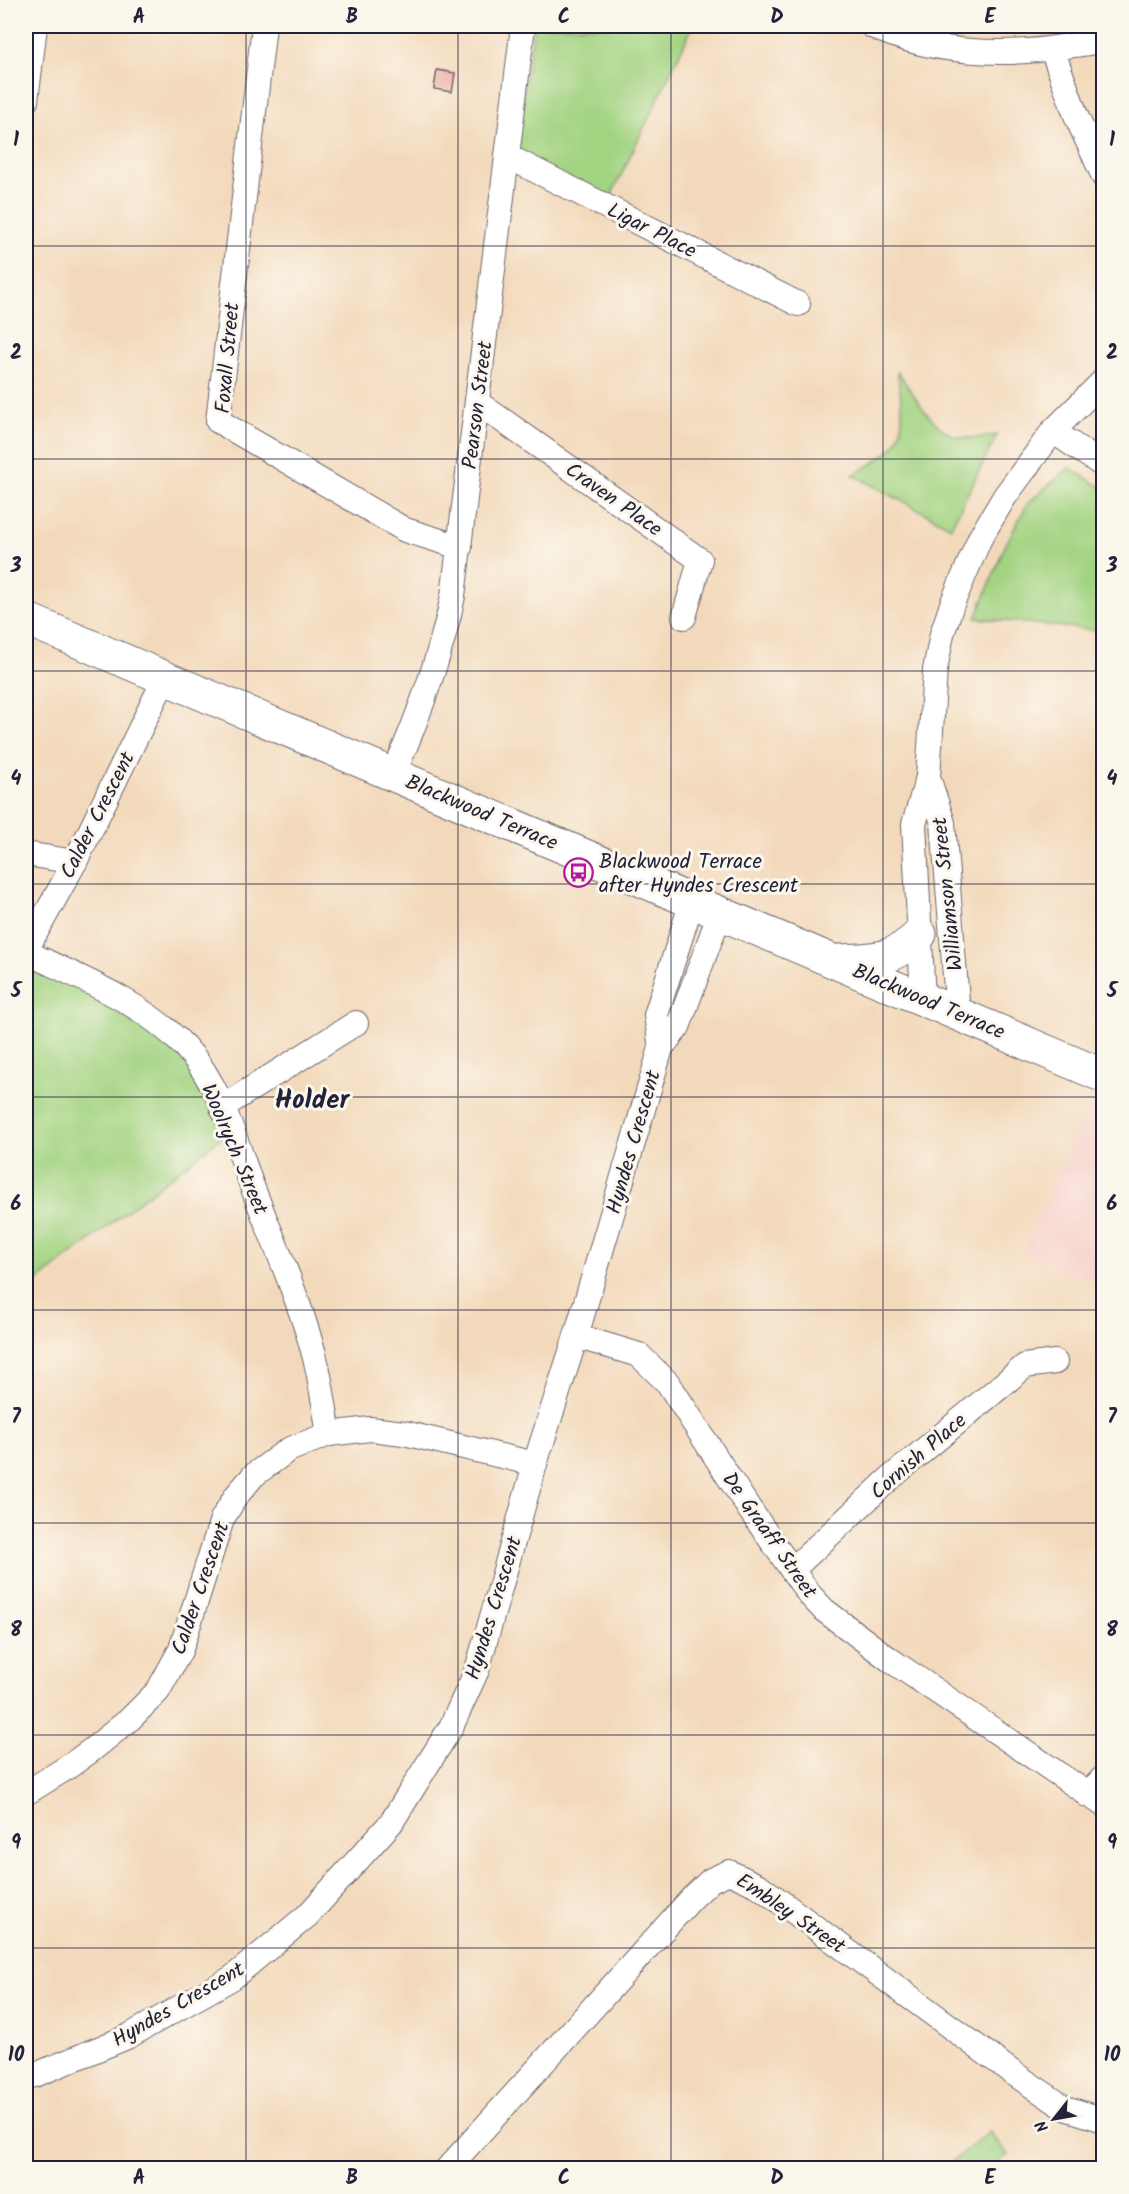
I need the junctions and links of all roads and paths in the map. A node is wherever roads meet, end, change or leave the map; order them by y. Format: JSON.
{"nodes":[{"id":1,"x":35,"y":26,"type":"edge"},
{"id":2,"x":264,"y":26,"type":"edge"},
{"id":3,"x":523,"y":26,"type":"edge"},
{"id":4,"x":872,"y":26,"type":"edge"},
{"id":5,"x":1104,"y":39,"type":"edge"},
{"id":6,"x":1052,"y":49,"type":"junction"},
{"id":7,"x":26,"y":101,"type":"edge"},
{"id":8,"x":507,"y":156,"type":"junction"},
{"id":9,"x":1104,"y":177,"type":"edge"},
{"id":10,"x":798,"y":304,"type":"dead end"},
{"id":11,"x":1104,"y":380,"type":"edge"},
{"id":12,"x":478,"y":403,"type":"junction"},
{"id":13,"x":1053,"y":431,"type":"junction"},
{"id":14,"x":1104,"y":466,"type":"edge"},
{"id":15,"x":460,"y":547,"type":"junction"},
{"id":16,"x":684,"y":617,"type":"dead end"},
{"id":17,"x":26,"y":619,"type":"edge"},
{"id":18,"x":165,"y":678,"type":"junction"},
{"id":19,"x":393,"y":775,"type":"junction"},
{"id":20,"x":928,"y":777,"type":"junction"},
{"id":21,"x":26,"y":854,"type":"edge"},
{"id":22,"x":75,"y":862,"type":"junction"},
{"id":23,"x":706,"y":907,"type":"junction"},
{"id":24,"x":920,"y":934,"type":"junction"},
{"id":25,"x":26,"y":951,"type":"edge"},
{"id":26,"x":835,"y":962,"type":"junction"},
{"id":27,"x":923,"y":999,"type":"junction"},
{"id":28,"x":958,"y":1014,"type":"junction"},
{"id":29,"x":356,"y":1023,"type":"dead end"},
{"id":30,"x":1104,"y":1076,"type":"edge"},
{"id":31,"x":222,"y":1107,"type":"junction"},
{"id":32,"x":576,"y":1336,"type":"junction"},
{"id":33,"x":1055,"y":1362,"type":"dead end"},
{"id":34,"x":329,"y":1434,"type":"junction"},
{"id":35,"x":535,"y":1464,"type":"junction"},
{"id":36,"x":792,"y":1570,"type":"junction"},
{"id":37,"x":1104,"y":1777,"type":"edge"},
{"id":38,"x":26,"y":1792,"type":"edge"},
{"id":39,"x":1095,"y":1800,"type":"edge"},
{"id":40,"x":26,"y":2077,"type":"edge"},
{"id":41,"x":1104,"y":2121,"type":"edge"},
{"id":42,"x":448,"y":2169,"type":"edge"}],
"edges":[{"from":1,"to":7,"type":"street"},
{"from":2,"to":15,"type":"street","name":"Foxall Street"},
{"from":3,"to":8,"type":"street","name":"Pearson Street"},
{"from":4,"to":6,"type":"street"},
{"from":5,"to":6,"type":"street"},
{"from":6,"to":9,"type":"street"},
{"from":8,"to":10,"type":"street","name":"Ligar Place"},
{"from":8,"to":12,"type":"street","name":"Pearson Street"},
{"from":11,"to":13,"type":"street","name":"Williamson Street"},
{"from":12,"to":15,"type":"street","name":"Pearson Street"},
{"from":12,"to":16,"type":"street","name":"Craven Place"},
{"from":13,"to":14,"type":"street"},
{"from":13,"to":20,"type":"street","name":"Williamson Street"},
{"from":15,"to":19,"type":"street","name":"Pearson Street"},
{"from":17,"to":18,"type":"street","name":"Blackwood Terrace"},
{"from":18,"to":19,"type":"street","name":"Blackwood Terrace"},
{"from":18,"to":22,"type":"street","name":"Calder Crescent"},
{"from":19,"to":23,"type":"street","name":"Blackwood Terrace"},
{"from":20,"to":24,"type":"street","name":"Williamson Street"},
{"from":20,"to":28,"type":"street","name":"Williamson Street"},
{"from":21,"to":22,"type":"street"},
{"from":22,"to":25,"type":"street","name":"Calder Crescent"},
{"from":23,"to":26,"type":"street","name":"Blackwood Terrace"},
{"from":23,"to":32,"type":"street","name":"Hyndes Crescent"},
{"from":24,"to":26,"type":"street"},
{"from":24,"to":27,"type":"street","name":"Williamson Street"},
{"from":25,"to":31,"type":"street","name":"Woolrych Street"},
{"from":26,"to":27,"type":"street","name":"Blackwood Terrace"},
{"from":27,"to":28,"type":"street","name":"Blackwood Terrace"},
{"from":28,"to":30,"type":"street","name":"Blackwood Terrace"},
{"from":29,"to":31,"type":"street"},
{"from":31,"to":34,"type":"street","name":"Woolrych Street"},
{"from":32,"to":35,"type":"street","name":"Hyndes Crescent"},
{"from":32,"to":36,"type":"street","name":"De Graaff Street"},
{"from":33,"to":36,"type":"street","name":"Cornish Place"},
{"from":34,"to":35,"type":"street","name":"Calder Crescent"},
{"from":34,"to":38,"type":"street","name":"Calder Crescent"},
{"from":35,"to":40,"type":"street","name":"Hyndes Crescent"},
{"from":36,"to":39,"type":"street","name":"De Graaff Street"},
{"from":37,"to":39,"type":"street"},
{"from":41,"to":42,"type":"street","name":"Embley Street"}]}
